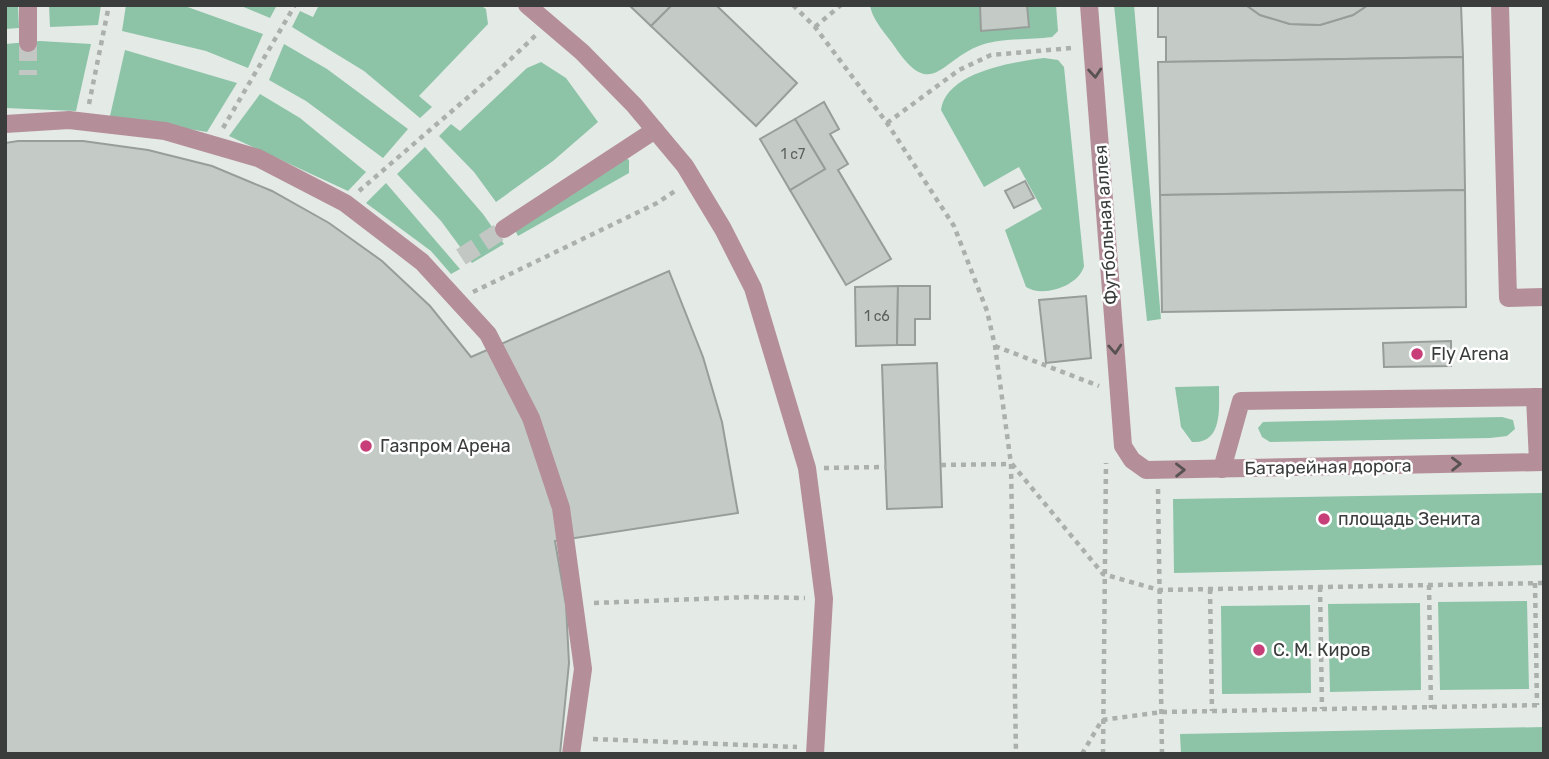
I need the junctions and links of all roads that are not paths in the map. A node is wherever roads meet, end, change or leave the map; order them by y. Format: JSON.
{"nodes":[{"id":1,"x":28,"y":5,"type":"edge"},
{"id":2,"x":527,"y":5,"type":"edge"},
{"id":3,"x":1088,"y":5,"type":"edge"},
{"id":4,"x":1500,"y":5,"type":"edge"},
{"id":5,"x":28,"y":43,"type":"tunnel mouth"},
{"id":6,"x":5,"y":124,"type":"edge"},
{"id":7,"x":654,"y":130,"type":"junction"},
{"id":8,"x":504,"y":229,"type":"tunnel mouth"},
{"id":9,"x":1544,"y":297,"type":"edge"},
{"id":10,"x":1539,"y":397,"type":"edge"},
{"id":11,"x":1123,"y":446,"type":"joint"},
{"id":12,"x":1541,"y":462,"type":"edge"},
{"id":13,"x":1222,"y":469,"type":"junction"},
{"id":14,"x":573,"y":746,"type":"edge"},
{"id":15,"x":815,"y":750,"type":"edge"}],
"edges":[{"from":1,"to":5,"type":"street"},
{"from":2,"to":7,"type":"street"},
{"from":3,"to":11,"type":"street","name":"Футбольная аллея","one_way":true},
{"from":4,"to":9,"type":"street"},
{"from":6,"to":14,"type":"street"},
{"from":7,"to":8,"type":"street"},
{"from":7,"to":15,"type":"street"},
{"from":10,"to":12,"type":"street"},
{"from":10,"to":13,"type":"street"},
{"from":11,"to":13,"type":"street","name":"Батарейная дорога","one_way":true},
{"from":13,"to":12,"type":"street","name":"Батарейная дорога","one_way":true}]}
